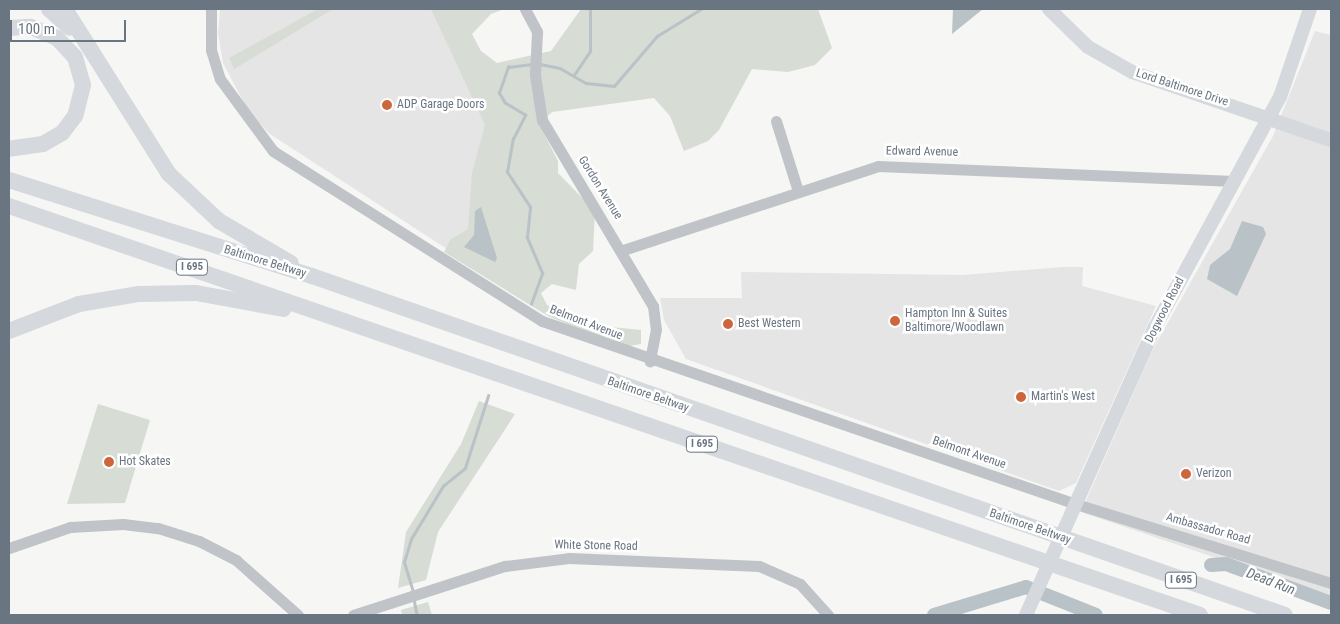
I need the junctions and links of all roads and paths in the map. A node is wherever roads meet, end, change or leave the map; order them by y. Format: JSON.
{"nodes":[{"id":1,"x":49,"y":9,"type":"edge"},
{"id":2,"x":65,"y":9,"type":"edge"},
{"id":3,"x":211,"y":9,"type":"edge"},
{"id":4,"x":525,"y":9,"type":"edge"},
{"id":5,"x":1049,"y":9,"type":"edge"},
{"id":6,"x":1310,"y":9,"type":"edge"},
{"id":7,"x":9,"y":28,"type":"edge"},
{"id":8,"x":89,"y":48,"type":"junction"},
{"id":9,"x":1271,"y":116,"type":"junction"},
{"id":10,"x":776,"y":121,"type":"dead end"},
{"id":11,"x":1331,"y":140,"type":"edge"},
{"id":12,"x":9,"y":149,"type":"edge"},
{"id":13,"x":9,"y":180,"type":"edge"},
{"id":14,"x":1234,"y":181,"type":"junction"},
{"id":15,"x":798,"y":191,"type":"junction"},
{"id":16,"x":9,"y":206,"type":"edge"},
{"id":17,"x":623,"y":250,"type":"junction"},
{"id":18,"x":312,"y":276,"type":"junction"},
{"id":19,"x":9,"y":331,"type":"edge"},
{"id":20,"x":374,"y":331,"type":"junction"},
{"id":21,"x":650,"y":361,"type":"junction"},
{"id":22,"x":1076,"y":504,"type":"junction"},
{"id":23,"x":9,"y":548,"type":"edge"},
{"id":24,"x":1331,"y":583,"type":"edge"},
{"id":25,"x":298,"y":615,"type":"edge"},
{"id":26,"x":354,"y":615,"type":"edge"},
{"id":27,"x":828,"y":615,"type":"edge"},
{"id":28,"x":1026,"y":615,"type":"edge"},
{"id":29,"x":1200,"y":615,"type":"edge"},
{"id":30,"x":1285,"y":615,"type":"edge"}],
"edges":[{"from":1,"to":8,"type":"highway"},
{"from":2,"to":8,"type":"highway"},
{"from":3,"to":21,"type":"street","name":"Belmont Avenue"},
{"from":4,"to":17,"type":"street","name":"Gordon Avenue"},
{"from":5,"to":9,"type":"main road","name":"Lord Baltimore Drive"},
{"from":6,"to":9,"type":"main road","name":"Dogwood Road"},
{"from":7,"to":12,"type":"highway"},
{"from":8,"to":18,"type":"highway"},
{"from":9,"to":11,"type":"main road","name":"Lord Baltimore Drive"},
{"from":9,"to":14,"type":"main road","name":"Dogwood Road"},
{"from":10,"to":15,"type":"street"},
{"from":13,"to":18,"type":"highway","name":"Baltimore Beltway","number":"I 695"},
{"from":14,"to":15,"type":"street","name":"Edward Avenue"},
{"from":14,"to":22,"type":"main road","name":"Dogwood Road"},
{"from":15,"to":17,"type":"street","name":"Edward Avenue"},
{"from":16,"to":20,"type":"highway","number":"I 695"},
{"from":17,"to":21,"type":"street","name":"Gordon Avenue"},
{"from":18,"to":30,"type":"highway","name":"Baltimore Beltway","number":"I 695"},
{"from":19,"to":20,"type":"highway"},
{"from":20,"to":29,"type":"highway","number":"I 695"},
{"from":21,"to":22,"type":"street","name":"Belmont Avenue"},
{"from":22,"to":24,"type":"street","name":"Ambassador Road"},
{"from":22,"to":28,"type":"main road","name":"Dogwood Road"},
{"from":23,"to":25,"type":"street"},
{"from":26,"to":27,"type":"street","name":"White Stone Road"}]}
